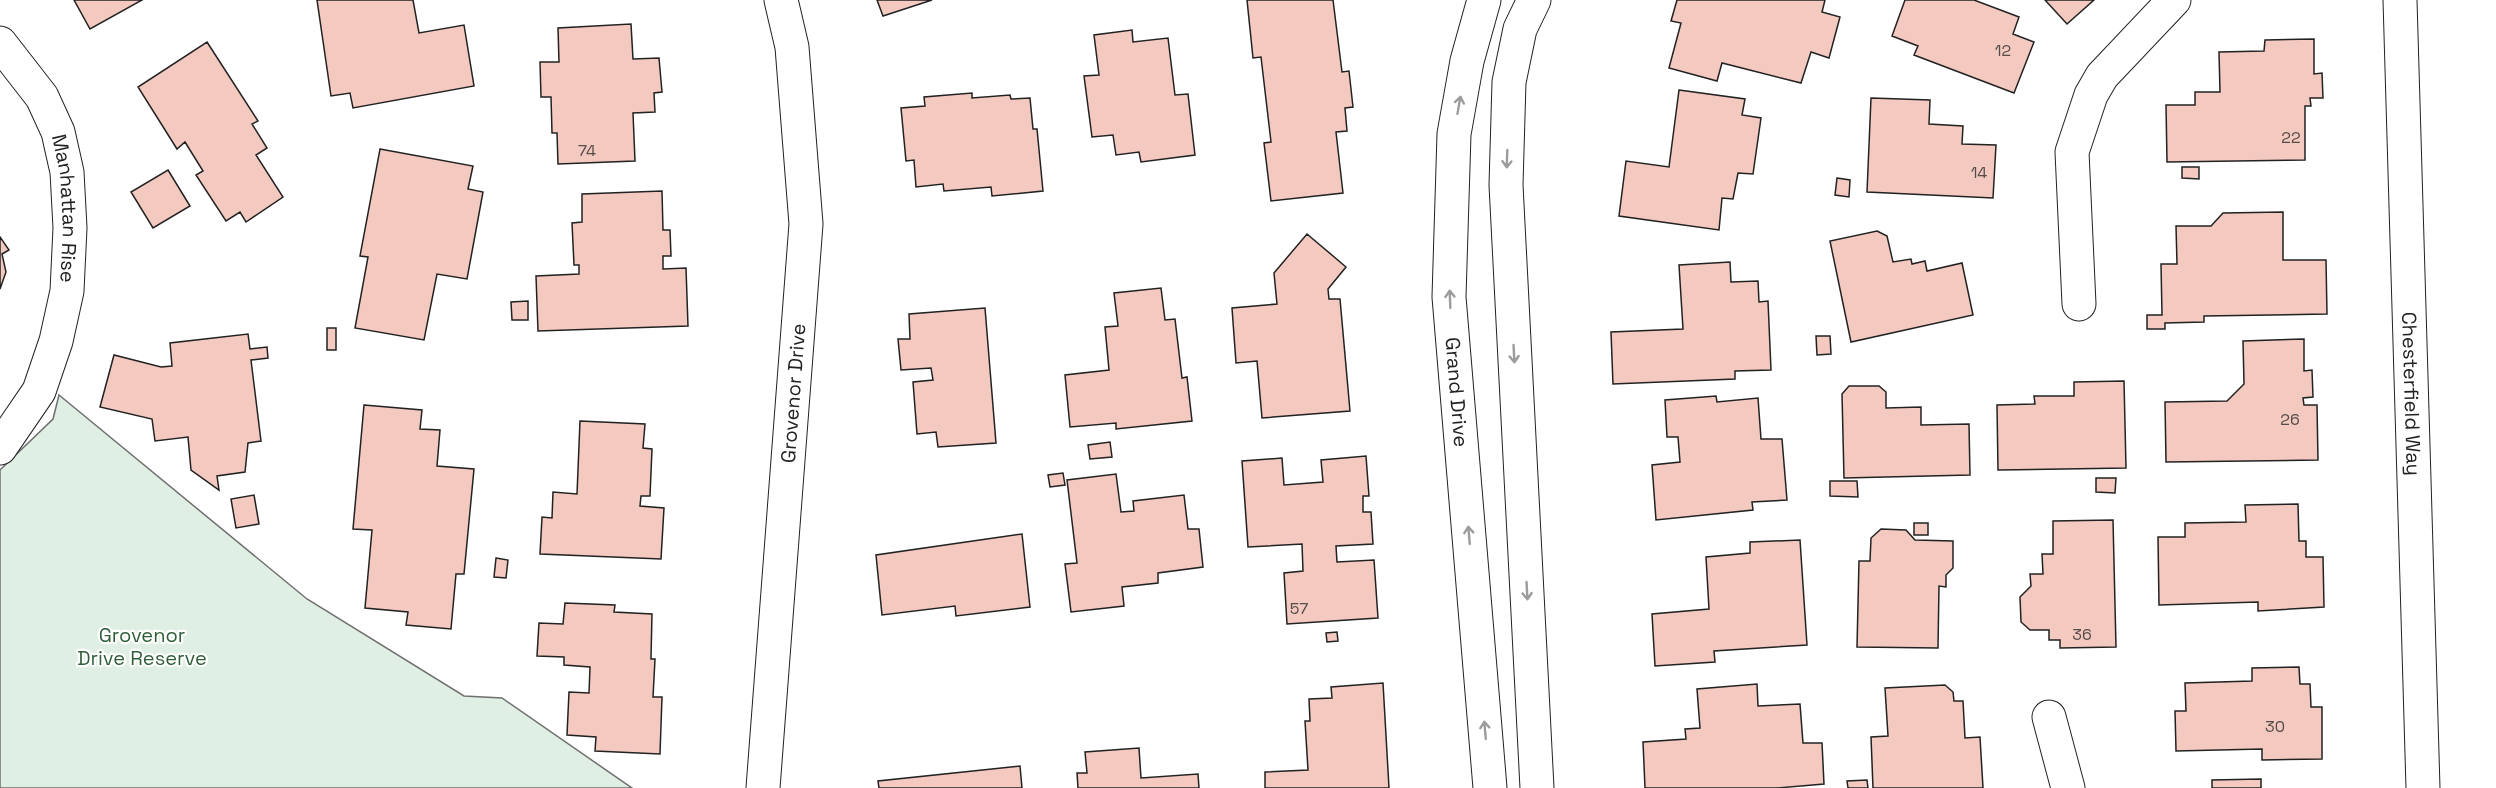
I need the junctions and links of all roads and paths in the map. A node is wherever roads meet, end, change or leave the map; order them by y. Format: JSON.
{"nodes":[{"id":1,"x":781,"y":0,"type":"edge"},
{"id":2,"x":1534,"y":0,"type":"edge"},
{"id":3,"x":2174,"y":0,"type":"edge"},
{"id":4,"x":2400,"y":0,"type":"edge"},
{"id":5,"x":1482,"y":7,"type":"edge"},
{"id":6,"x":1520,"y":29,"type":"junction"},
{"id":7,"x":0,"y":43,"type":"edge"},
{"id":8,"x":2079,"y":303,"type":"dead end"},
{"id":9,"x":0,"y":448,"type":"edge"},
{"id":10,"x":2049,"y":717,"type":"dead end"},
{"id":11,"x":763,"y":788,"type":"edge"},
{"id":12,"x":1490,"y":788,"type":"edge"},
{"id":13,"x":1537,"y":788,"type":"edge"},
{"id":14,"x":2068,"y":788,"type":"edge"},
{"id":15,"x":2423,"y":788,"type":"edge"}],
"edges":[{"from":1,"to":11,"type":"street","name":"Grovenor Drive"},
{"from":2,"to":6,"type":"street"},
{"from":3,"to":8,"type":"street"},
{"from":4,"to":15,"type":"street","name":"Chesterfield Way"},
{"from":5,"to":6,"type":"street"},
{"from":12,"to":5,"type":"street","name":"Grand Drive","one_way":true},
{"from":6,"to":13,"type":"street","one_way":true},
{"from":7,"to":9,"type":"street","name":"Manhattan Rise"},
{"from":10,"to":14,"type":"street"}]}
